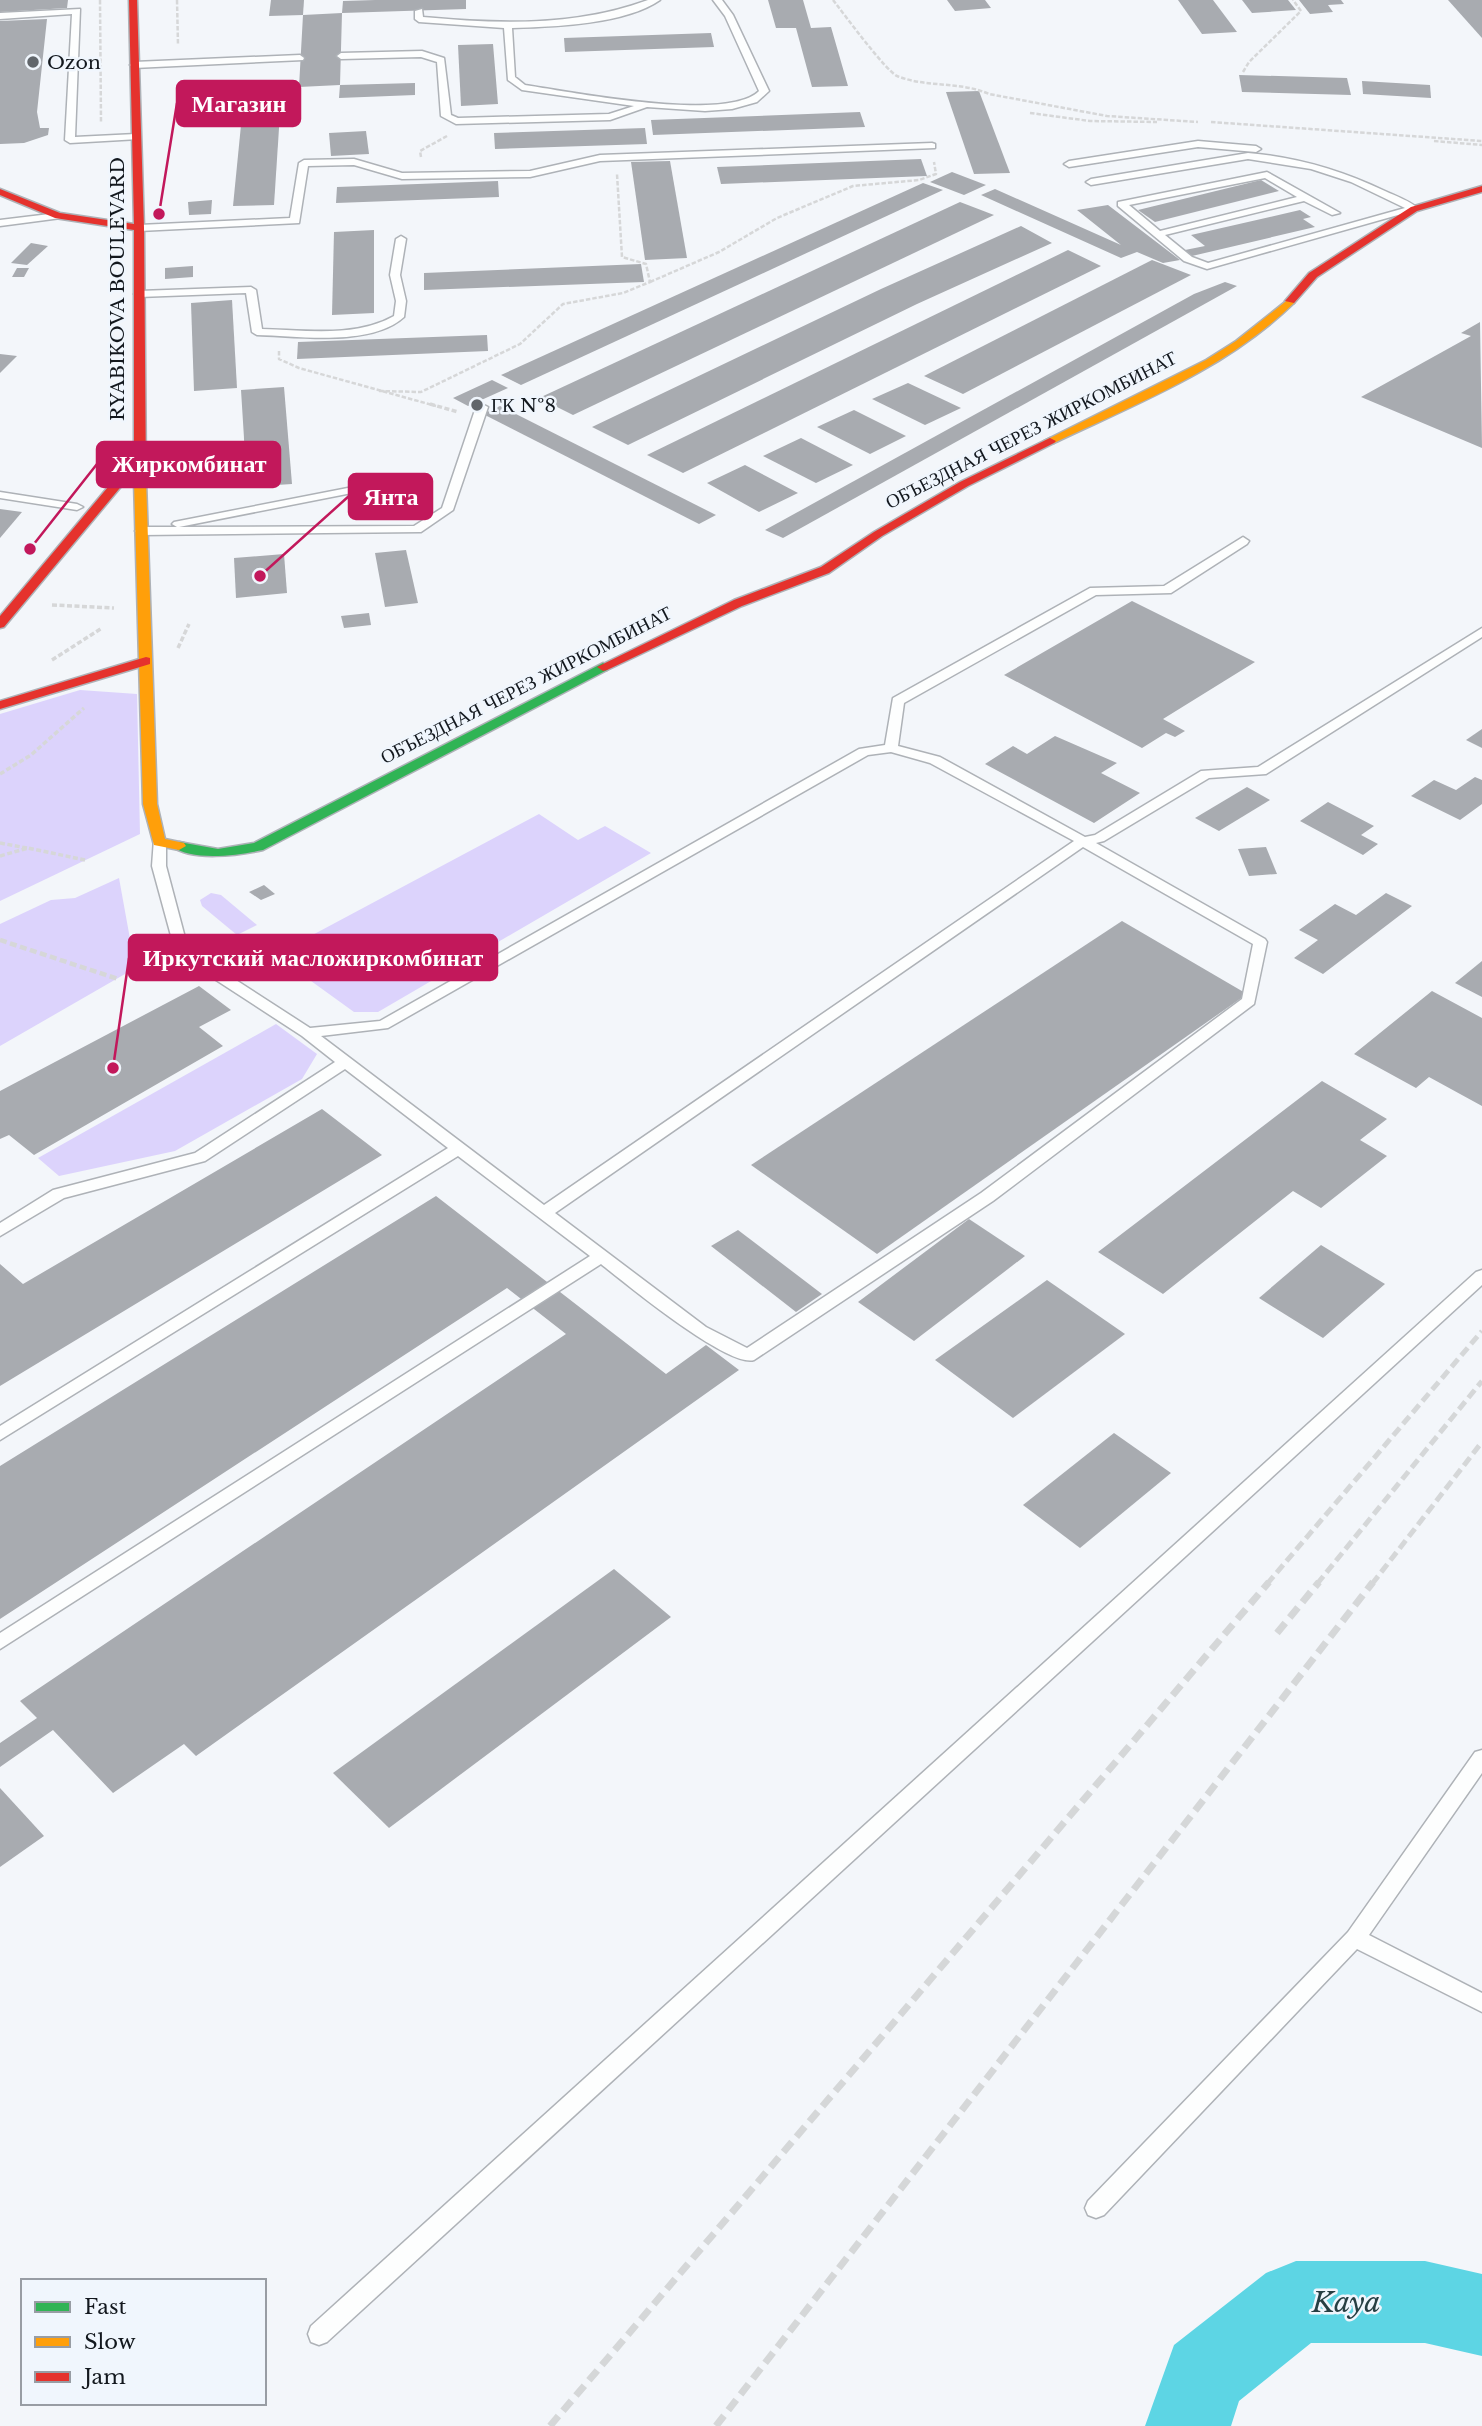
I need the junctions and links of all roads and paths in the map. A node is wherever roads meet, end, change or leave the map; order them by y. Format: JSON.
{"nodes":[{"id":1,"x":100,"y":0,"type":"edge"},
{"id":2,"x":132,"y":0,"type":"edge"},
{"id":3,"x":177,"y":0,"type":"edge"},
{"id":4,"x":656,"y":0,"type":"edge"},
{"id":5,"x":717,"y":0,"type":"edge"},
{"id":6,"x":833,"y":0,"type":"edge"},
{"id":7,"x":1293,"y":0,"type":"edge"},
{"id":8,"x":419,"y":11,"type":"dead end"},
{"id":9,"x":0,"y":16,"type":"edge"},
{"id":10,"x":508,"y":28,"type":"junction"},
{"id":11,"x":341,"y":56,"type":"dead end"},
{"id":12,"x":300,"y":58,"type":"dead end"},
{"id":13,"x":179,"y":63,"type":"junction"},
{"id":14,"x":134,"y":65,"type":"junction"},
{"id":15,"x":1244,"y":72,"type":"dead end"},
{"id":16,"x":646,"y":105,"type":"junction"},
{"id":17,"x":468,"y":122,"type":"junction"},
{"id":18,"x":102,"y":123,"type":"dead end"},
{"id":19,"x":136,"y":137,"type":"junction"},
{"id":20,"x":1482,"y":141,"type":"edge"},
{"id":21,"x":932,"y":146,"type":"joint"},
{"id":22,"x":616,"y":158,"type":"junction"},
{"id":23,"x":1295,"y":162,"type":"junction"},
{"id":24,"x":1069,"y":164,"type":"dead end"},
{"id":25,"x":402,"y":176,"type":"junction"},
{"id":26,"x":1091,"y":183,"type":"dead end"},
{"id":27,"x":1482,"y":189,"type":"edge"},
{"id":28,"x":0,"y":192,"type":"edge"},
{"id":29,"x":1305,"y":198,"type":"junction"},
{"id":30,"x":1414,"y":209,"type":"junction"},
{"id":31,"x":1335,"y":213,"type":"dead end"},
{"id":32,"x":58,"y":216,"type":"junction"},
{"id":33,"x":0,"y":223,"type":"edge"},
{"id":34,"x":139,"y":228,"type":"junction"},
{"id":35,"x":1157,"y":234,"type":"junction"},
{"id":36,"x":401,"y":239,"type":"dead end"},
{"id":37,"x":650,"y":282,"type":"junction"},
{"id":38,"x":139,"y":294,"type":"junction"},
{"id":39,"x":306,"y":332,"type":"junction"},
{"id":40,"x":379,"y":391,"type":"junction"},
{"id":41,"x":482,"y":407,"type":"joint"},
{"id":42,"x":139,"y":458,"type":"junction"},
{"id":43,"x":358,"y":489,"type":"dead end"},
{"id":44,"x":0,"y":495,"type":"edge"},
{"id":45,"x":77,"y":507,"type":"dead end"},
{"id":46,"x":141,"y":531,"type":"junction"},
{"id":47,"x":1242,"y":541,"type":"dead end"},
{"id":48,"x":17,"y":603,"type":"junction"},
{"id":49,"x":118,"y":608,"type":"dead end"},
{"id":50,"x":0,"y":624,"type":"edge"},
{"id":51,"x":189,"y":624,"type":"dead end"},
{"id":52,"x":1482,"y":632,"type":"edge"},
{"id":53,"x":173,"y":658,"type":"dead end"},
{"id":54,"x":146,"y":661,"type":"junction"},
{"id":55,"x":92,"y":700,"type":"dead end"},
{"id":56,"x":0,"y":705,"type":"edge"},
{"id":57,"x":891,"y":748,"type":"junction"},
{"id":58,"x":0,"y":774,"type":"edge"},
{"id":59,"x":1083,"y":841,"type":"junction"},
{"id":60,"x":159,"y":842,"type":"junction"},
{"id":61,"x":0,"y":843,"type":"edge"},
{"id":62,"x":28,"y":848,"type":"junction"},
{"id":63,"x":0,"y":856,"type":"edge"},
{"id":64,"x":85,"y":860,"type":"dead end"},
{"id":65,"x":0,"y":940,"type":"edge"},
{"id":66,"x":118,"y":979,"type":"dead end"},
{"id":67,"x":307,"y":1033,"type":"junction"},
{"id":68,"x":346,"y":1062,"type":"junction"},
{"id":69,"x":459,"y":1148,"type":"junction"},
{"id":70,"x":544,"y":1213,"type":"junction"},
{"id":71,"x":0,"y":1230,"type":"edge"},
{"id":72,"x":602,"y":1256,"type":"junction"},
{"id":73,"x":1482,"y":1276,"type":"edge"},
{"id":74,"x":0,"y":1434,"type":"edge"},
{"id":75,"x":0,"y":1642,"type":"edge"},
{"id":76,"x":1482,"y":1758,"type":"edge"},
{"id":77,"x":1356,"y":1938,"type":"junction"},
{"id":78,"x":1482,"y":2003,"type":"edge"},
{"id":79,"x":1096,"y":2208,"type":"dead end"},
{"id":80,"x":319,"y":2333,"type":"dead end"}],
"edges":[{"from":1,"to":18,"type":"path"},
{"from":2,"to":14,"type":"street","name":"RYABIKOVA BOULEVARD"},
{"from":3,"to":13,"type":"path"},
{"from":4,"to":10,"type":"lane"},
{"from":5,"to":16,"type":"lane"},
{"from":6,"to":20,"type":"path"},
{"from":7,"to":15,"type":"path"},
{"from":8,"to":10,"type":"lane"},
{"from":9,"to":19,"type":"lane"},
{"from":10,"to":16,"type":"lane"},
{"from":11,"to":17,"type":"lane"},
{"from":12,"to":13,"type":"lane"},
{"from":13,"to":14,"type":"lane"},
{"from":14,"to":19,"type":"street","name":"RYABIKOVA BOULEVARD"},
{"from":16,"to":17,"type":"lane"},
{"from":17,"to":25,"type":"path"},
{"from":19,"to":34,"type":"street","name":"RYABIKOVA BOULEVARD"},
{"from":21,"to":22,"type":"lane"},
{"from":21,"to":37,"type":"path"},
{"from":22,"to":25,"type":"lane"},
{"from":22,"to":37,"type":"path"},
{"from":23,"to":24,"type":"lane"},
{"from":23,"to":26,"type":"lane"},
{"from":23,"to":30,"type":"lane"},
{"from":25,"to":34,"type":"lane"},
{"from":27,"to":30,"type":"street","name":"ОБЪЕЗДНАЯ ЧЕРЕЗ ЖИРКОМБИНАТ"},
{"from":28,"to":32,"type":"street"},
{"from":29,"to":31,"type":"lane"},
{"from":29,"to":35,"type":"lane"},
{"from":29,"to":35,"type":"lane"},
{"from":30,"to":35,"type":"lane"},
{"from":30,"to":60,"type":"street","name":"ОБЪЕЗДНАЯ ЧЕРЕЗ ЖИРКОМБИНАТ"},
{"from":32,"to":33,"type":"lane"},
{"from":32,"to":34,"type":"street"},
{"from":34,"to":38,"type":"street","name":"RYABIKOVA BOULEVARD"},
{"from":36,"to":39,"type":"lane"},
{"from":37,"to":40,"type":"path"},
{"from":38,"to":39,"type":"lane"},
{"from":38,"to":42,"type":"street","name":"RYABIKOVA BOULEVARD"},
{"from":39,"to":40,"type":"path"},
{"from":40,"to":41,"type":"path"},
{"from":41,"to":46,"type":"lane"},
{"from":42,"to":46,"type":"street","name":"RYABIKOVA BOULEVARD"},
{"from":42,"to":48,"type":"street"},
{"from":43,"to":46,"type":"lane"},
{"from":44,"to":45,"type":"lane"},
{"from":46,"to":54,"type":"street","name":"RYABIKOVA BOULEVARD"},
{"from":47,"to":57,"type":"lane"},
{"from":48,"to":49,"type":"path"},
{"from":48,"to":50,"type":"street"},
{"from":51,"to":53,"type":"path"},
{"from":52,"to":59,"type":"lane"},
{"from":54,"to":56,"type":"street"},
{"from":54,"to":60,"type":"street","name":"RYABIKOVA BOULEVARD"},
{"from":55,"to":58,"type":"path"},
{"from":57,"to":59,"type":"lane"},
{"from":57,"to":67,"type":"lane"},
{"from":59,"to":70,"type":"lane"},
{"from":59,"to":72,"type":"lane"},
{"from":60,"to":67,"type":"lane"},
{"from":61,"to":62,"type":"path"},
{"from":62,"to":63,"type":"path"},
{"from":62,"to":64,"type":"path"},
{"from":65,"to":66,"type":"path"},
{"from":67,"to":68,"type":"lane"},
{"from":68,"to":69,"type":"lane"},
{"from":68,"to":71,"type":"lane"},
{"from":69,"to":70,"type":"lane"},
{"from":69,"to":74,"type":"lane"},
{"from":70,"to":72,"type":"lane"},
{"from":72,"to":75,"type":"lane"},
{"from":73,"to":80,"type":"lane"},
{"from":76,"to":77,"type":"lane"},
{"from":77,"to":78,"type":"lane"},
{"from":77,"to":79,"type":"lane"}]}
